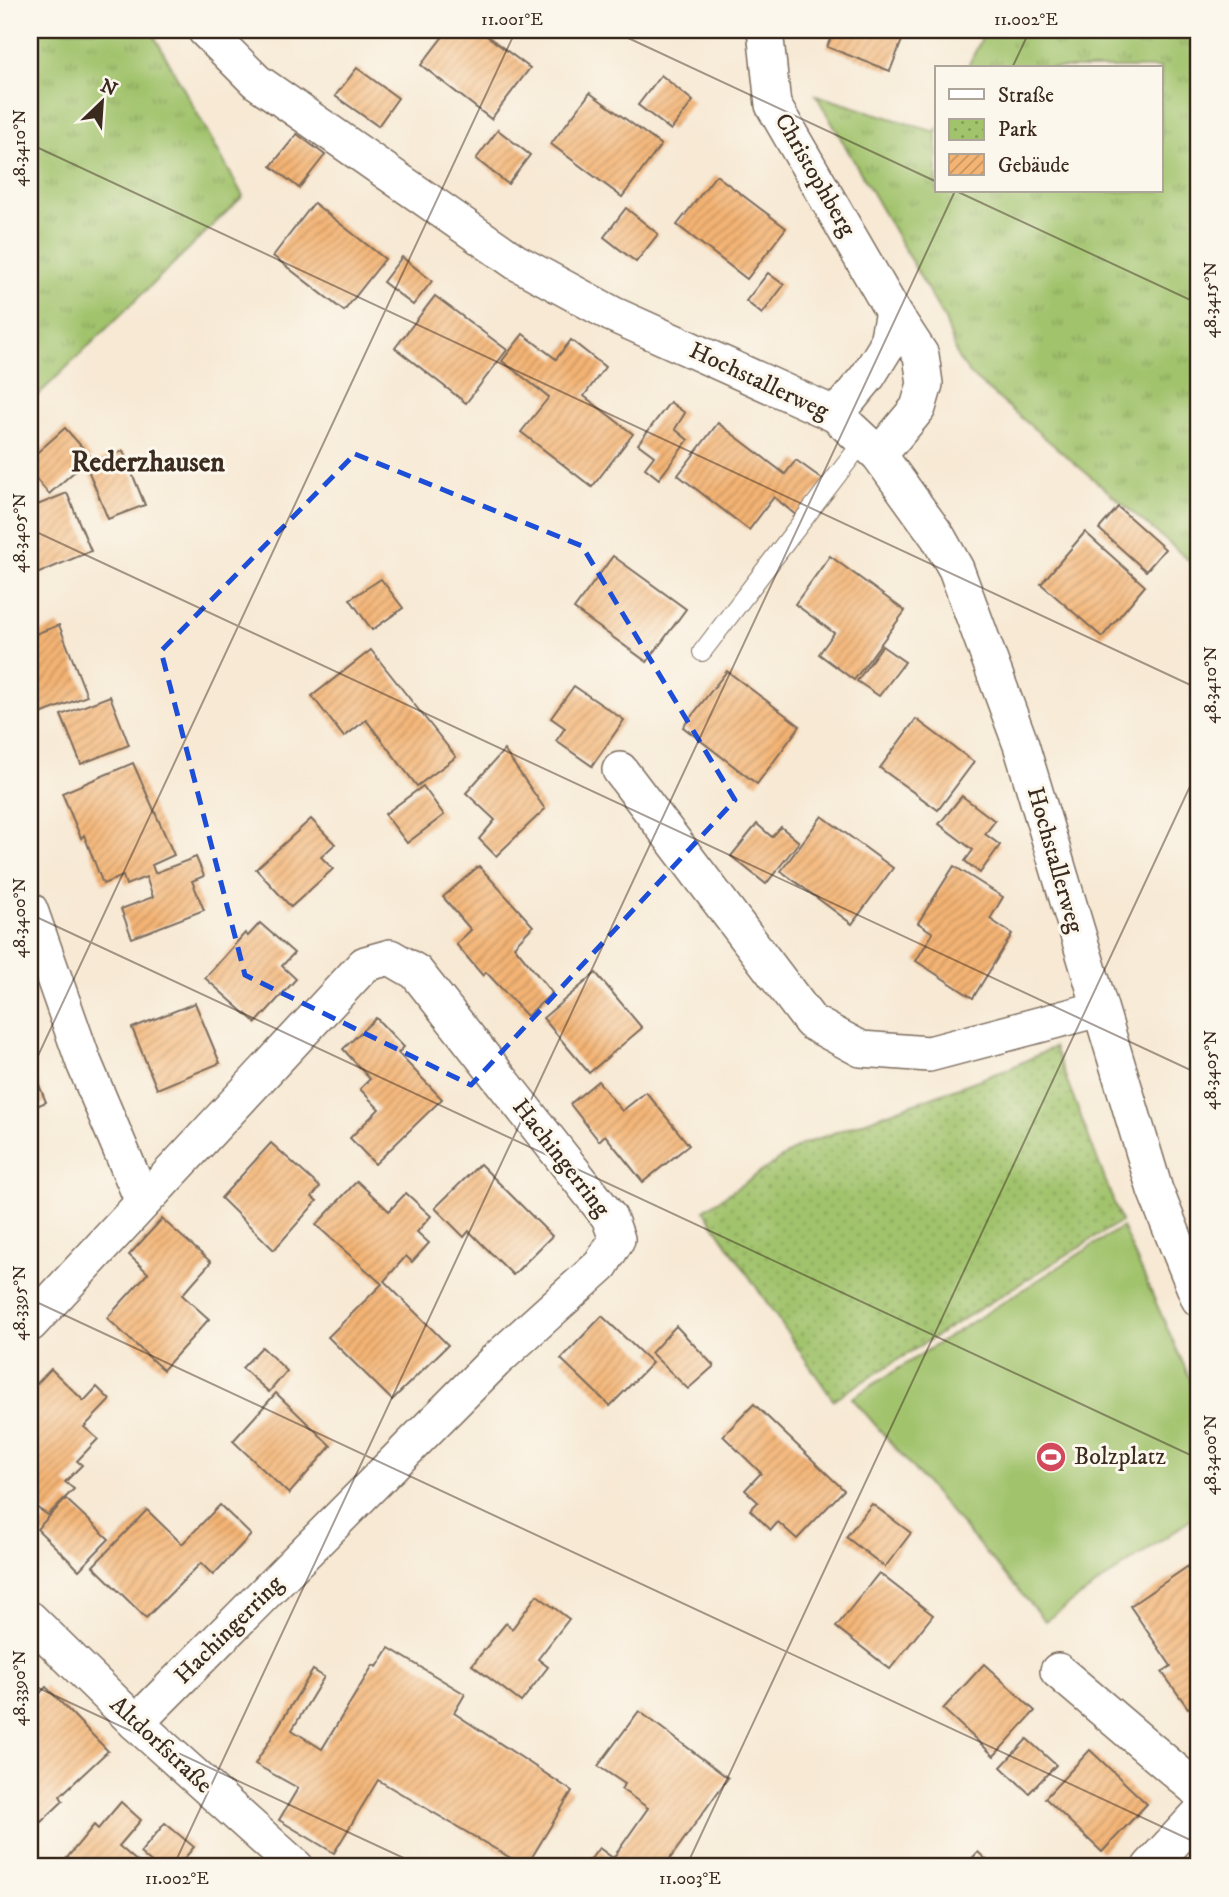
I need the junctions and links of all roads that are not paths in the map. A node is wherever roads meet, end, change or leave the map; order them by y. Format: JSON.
{"nodes":[{"id":1,"x":205,"y":30,"type":"edge"},
{"id":2,"x":765,"y":30,"type":"edge"},
{"id":3,"x":893,"y":312,"type":"junction"},
{"id":4,"x":836,"y":415,"type":"junction"},
{"id":5,"x":872,"y":447,"type":"junction"},
{"id":6,"x":702,"y":652,"type":"dead end"},
{"id":7,"x":620,"y":769,"type":"dead end"},
{"id":8,"x":30,"y":910,"type":"edge"},
{"id":9,"x":1099,"y":1009,"type":"junction"},
{"id":10,"x":143,"y":1202,"type":"junction"},
{"id":11,"x":1199,"y":1299,"type":"edge"},
{"id":12,"x":30,"y":1324,"type":"edge"},
{"id":13,"x":30,"y":1619,"type":"edge"},
{"id":14,"x":1058,"y":1671,"type":"dead end"},
{"id":15,"x":136,"y":1723,"type":"junction"},
{"id":16,"x":1199,"y":1791,"type":"edge"},
{"id":17,"x":1199,"y":1814,"type":"edge"},
{"id":18,"x":296,"y":1867,"type":"edge"},
{"id":19,"x":1150,"y":1867,"type":"edge"}],
"edges":[{"from":1,"to":4,"type":"street","name":"Hochstallerweg"},
{"from":2,"to":3,"type":"street","name":"Christophberg"},
{"from":3,"to":4,"type":"street"},
{"from":3,"to":5,"type":"street","name":"Christophberg"},
{"from":4,"to":5,"type":"street","name":"Hochstallerweg"},
{"from":5,"to":6,"type":"lane"},
{"from":5,"to":9,"type":"street","name":"Hochstallerweg"},
{"from":7,"to":9,"type":"street"},
{"from":8,"to":10,"type":"street"},
{"from":9,"to":11,"type":"street","name":"Hochstallerweg"},
{"from":10,"to":12,"type":"street","name":"Hachingerring"},
{"from":10,"to":15,"type":"street","name":"Hachingerring"},
{"from":13,"to":15,"type":"street","name":"Altdorfstraße"},
{"from":14,"to":16,"type":"street"},
{"from":15,"to":18,"type":"street","name":"Altdorfstraße"},
{"from":17,"to":19,"type":"street"}]}
